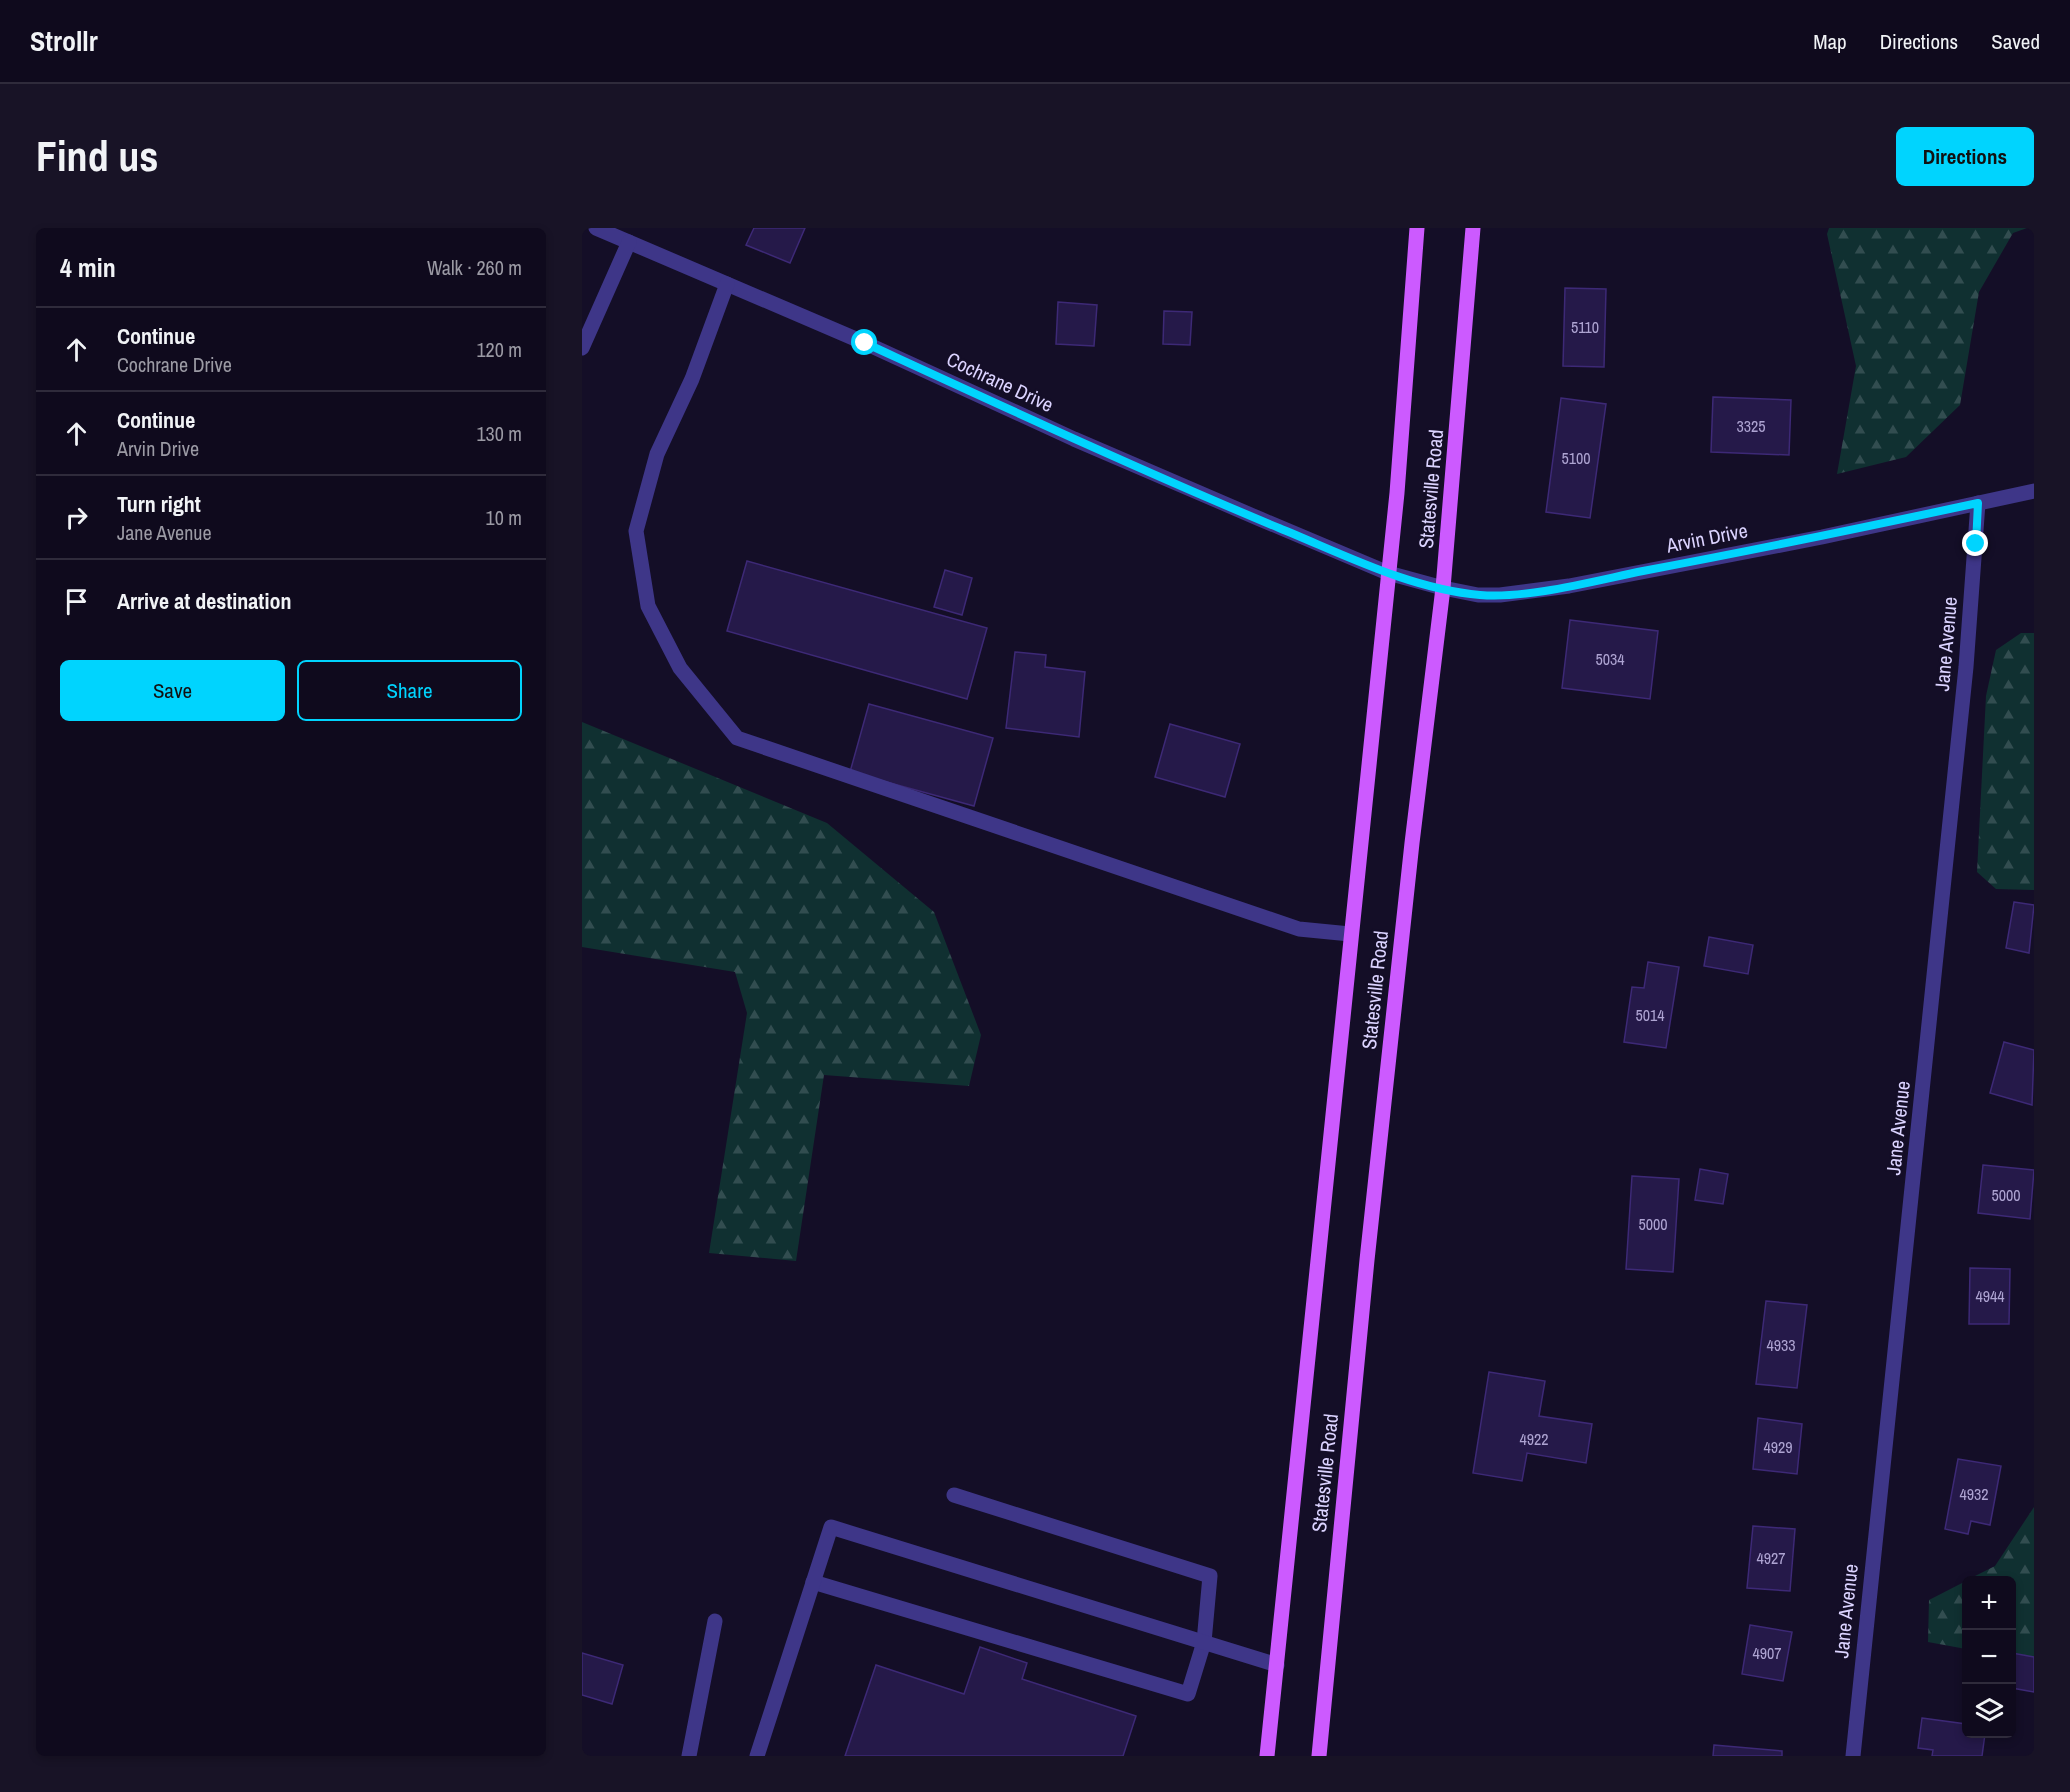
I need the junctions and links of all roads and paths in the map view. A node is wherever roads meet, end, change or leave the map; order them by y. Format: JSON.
{"nodes":[{"id":1,"x":596,"y":228,"type":"edge"},
{"id":2,"x":1417,"y":228,"type":"edge"},
{"id":3,"x":1473,"y":228,"type":"edge"},
{"id":4,"x":629,"y":242,"type":"junction"},
{"id":5,"x":727,"y":284,"type":"junction"},
{"id":6,"x":582,"y":348,"type":"edge"},
{"id":7,"x":2034,"y":491,"type":"edge"},
{"id":8,"x":1978,"y":503,"type":"junction"},
{"id":9,"x":1388,"y":573,"type":"junction"},
{"id":10,"x":1443,"y":588,"type":"junction"},
{"id":11,"x":1350,"y":934,"type":"junction"},
{"id":12,"x":954,"y":1495,"type":"dead end"},
{"id":13,"x":813,"y":1582,"type":"junction"},
{"id":14,"x":715,"y":1621,"type":"dead end"},
{"id":15,"x":1204,"y":1642,"type":"junction"},
{"id":16,"x":1277,"y":1665,"type":"junction"},
{"id":17,"x":689,"y":1756,"type":"edge"},
{"id":18,"x":756,"y":1756,"type":"edge"},
{"id":19,"x":1267,"y":1756,"type":"edge"},
{"id":20,"x":1319,"y":1756,"type":"edge"},
{"id":21,"x":1853,"y":1756,"type":"edge"}],
"edges":[{"from":1,"to":4,"type":"street","name":"Cochrane Drive"},
{"from":2,"to":9,"type":"main road","name":"Statesville Road"},
{"from":3,"to":10,"type":"main road","name":"Statesville Road"},
{"from":4,"to":5,"type":"street","name":"Cochrane Drive"},
{"from":4,"to":6,"type":"street"},
{"from":5,"to":9,"type":"street","name":"Cochrane Drive"},
{"from":5,"to":11,"type":"street"},
{"from":7,"to":8,"type":"street","name":"Arvin Drive"},
{"from":8,"to":10,"type":"street","name":"Arvin Drive"},
{"from":8,"to":21,"type":"street","name":"Jane Avenue"},
{"from":9,"to":10,"type":"street","name":"Arvin Drive"},
{"from":9,"to":11,"type":"main road","name":"Statesville Road"},
{"from":10,"to":20,"type":"main road","name":"Statesville Road"},
{"from":11,"to":16,"type":"main road","name":"Statesville Road"},
{"from":12,"to":15,"type":"street"},
{"from":13,"to":15,"type":"street"},
{"from":13,"to":15,"type":"street"},
{"from":13,"to":18,"type":"street"},
{"from":14,"to":17,"type":"street"},
{"from":15,"to":16,"type":"street"},
{"from":16,"to":19,"type":"main road","name":"Statesville Road"}]}
